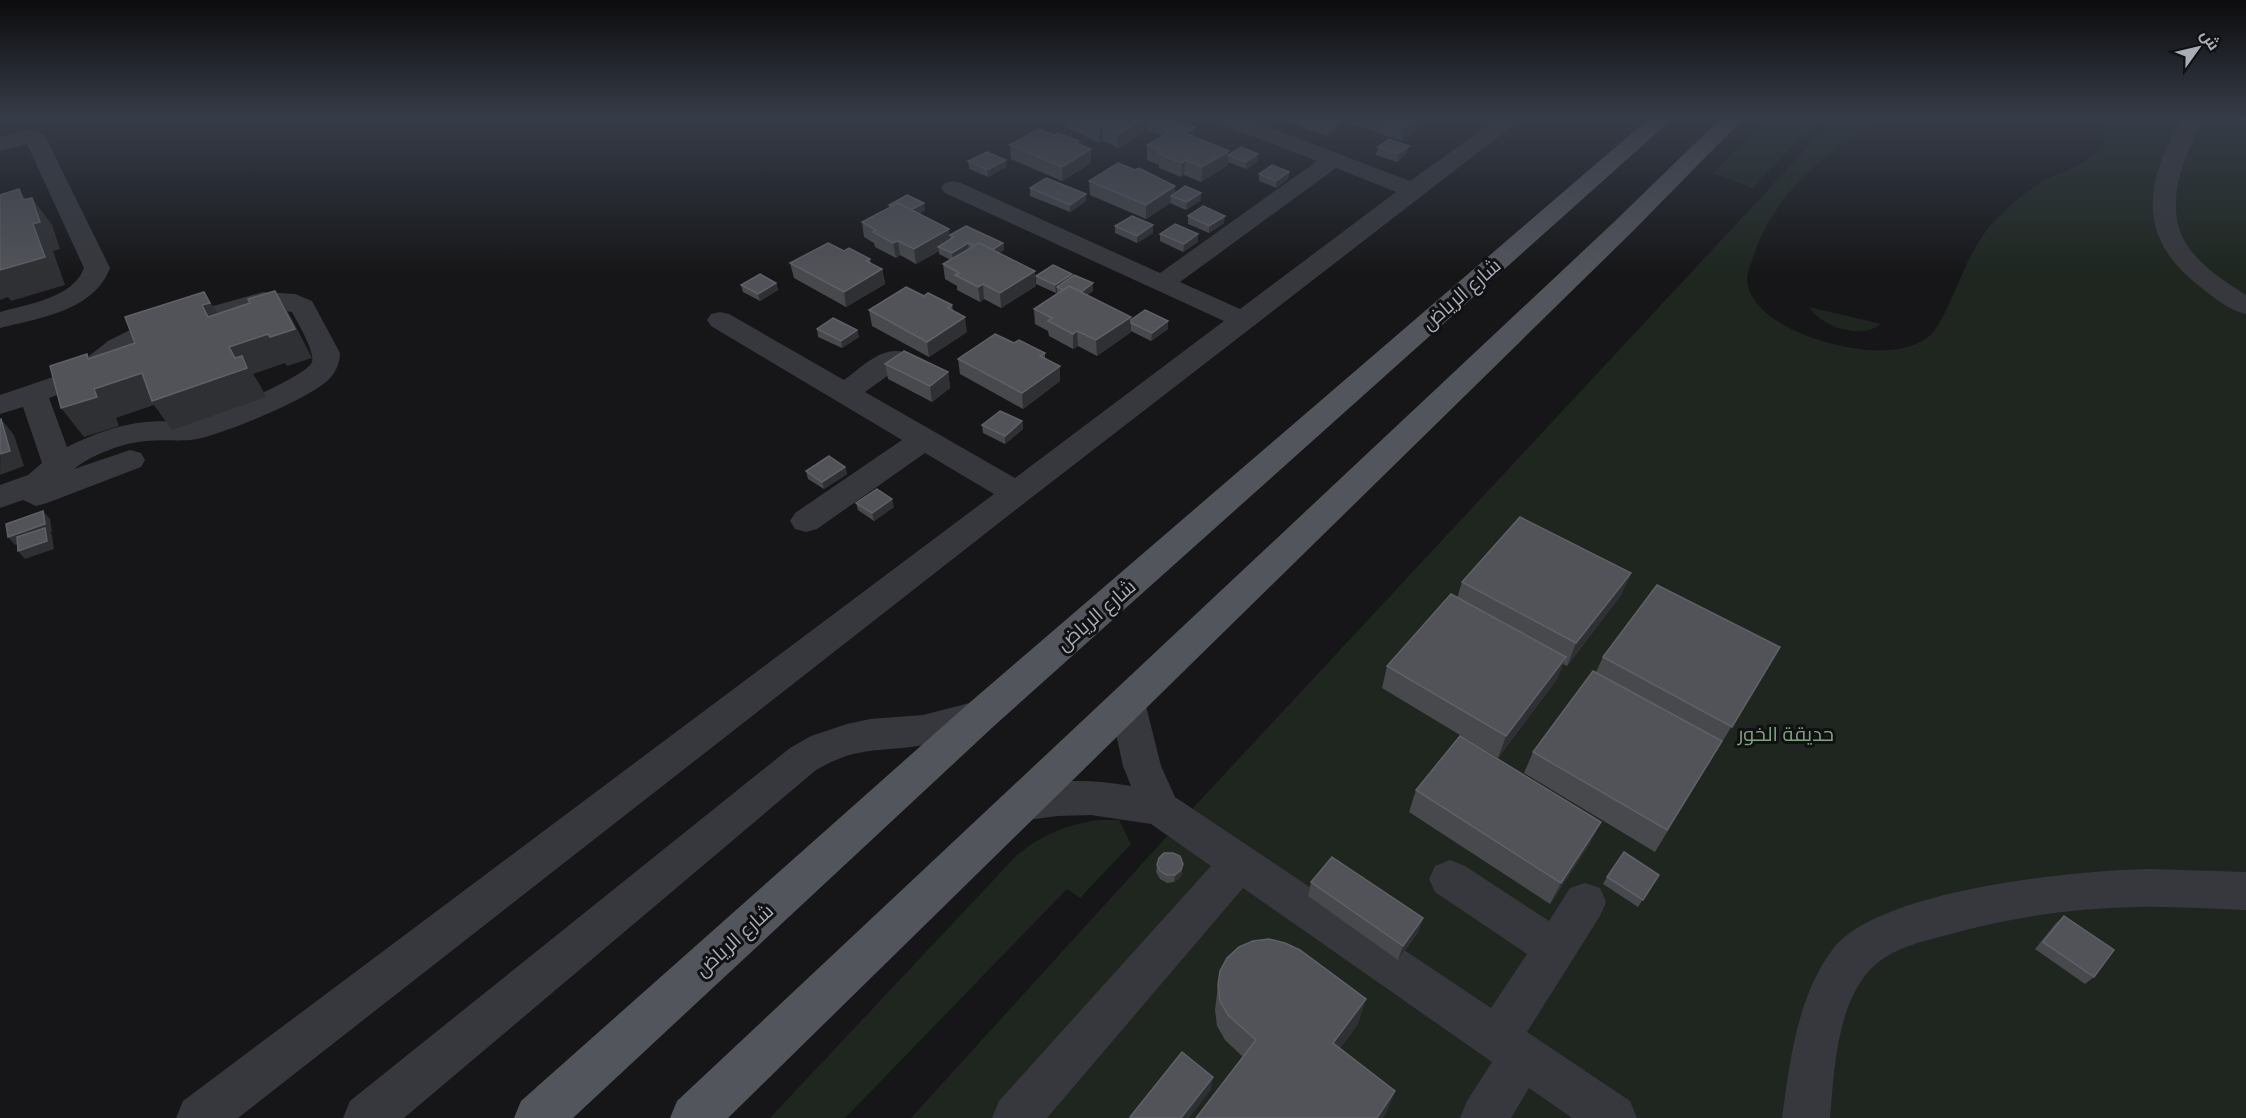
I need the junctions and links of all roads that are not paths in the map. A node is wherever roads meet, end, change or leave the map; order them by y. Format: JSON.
{"nodes":[{"id":1,"x":52,"y":172,"type":"edge"},
{"id":2,"x":1316,"y":172,"type":"edge"},
{"id":3,"x":1368,"y":172,"type":"edge"},
{"id":4,"x":1437,"y":172,"type":"edge"},
{"id":5,"x":1601,"y":172,"type":"edge"},
{"id":6,"x":1678,"y":172,"type":"edge"},
{"id":7,"x":2170,"y":172,"type":"edge"},
{"id":8,"x":953,"y":188,"type":"dead end"},
{"id":9,"x":1413,"y":190,"type":"junction"},
{"id":10,"x":1162,"y":283,"type":"junction"},
{"id":11,"x":2246,"y":306,"type":"edge"},
{"id":12,"x":0,"y":320,"type":"edge"},
{"id":13,"x":720,"y":320,"type":"dead end"},
{"id":14,"x":1243,"y":320,"type":"junction"},
{"id":15,"x":894,"y":358,"type":"edge"},
{"id":16,"x":844,"y":393,"type":"junction"},
{"id":17,"x":33,"y":394,"type":"junction"},
{"id":18,"x":0,"y":405,"type":"edge"},
{"id":19,"x":924,"y":439,"type":"junction"},
{"id":20,"x":130,"y":460,"type":"dead end"},
{"id":21,"x":58,"y":465,"type":"junction"},
{"id":22,"x":1016,"y":493,"type":"junction"},
{"id":23,"x":5,"y":501,"type":"edge"},
{"id":24,"x":806,"y":521,"type":"dead end"},
{"id":25,"x":1127,"y":702,"type":"junction"},
{"id":26,"x":981,"y":716,"type":"junction"},
{"id":27,"x":1022,"y":804,"type":"junction"},
{"id":28,"x":1161,"y":809,"type":"junction"},
{"id":29,"x":1239,"y":862,"type":"junction"},
{"id":30,"x":1450,"y":879,"type":"dead end"},
{"id":31,"x":2246,"y":891,"type":"edge"},
{"id":32,"x":1586,"y":902,"type":"dead end"},
{"id":33,"x":1555,"y":949,"type":"junction"},
{"id":34,"x":1510,"y":1047,"type":"junction"},
{"id":35,"x":200,"y":1118,"type":"edge"},
{"id":36,"x":367,"y":1118,"type":"edge"},
{"id":37,"x":538,"y":1118,"type":"edge"},
{"id":38,"x":694,"y":1118,"type":"edge"},
{"id":39,"x":1016,"y":1118,"type":"edge"},
{"id":40,"x":1484,"y":1118,"type":"edge"},
{"id":41,"x":1613,"y":1118,"type":"edge"},
{"id":42,"x":1806,"y":1118,"type":"edge"}],
"edges":[{"from":1,"to":12,"type":"street"},
{"from":2,"to":10,"type":"street"},
{"from":3,"to":9,"type":"street"},
{"from":4,"to":9,"type":"street"},
{"from":5,"to":26,"type":"main road","name":"شارع الرياض"},
{"from":6,"to":25,"type":"main road"},
{"from":7,"to":11,"type":"street"},
{"from":8,"to":10,"type":"street"},
{"from":9,"to":14,"type":"street"},
{"from":10,"to":14,"type":"street"},
{"from":13,"to":16,"type":"street"},
{"from":14,"to":22,"type":"street"},
{"from":15,"to":16,"type":"street"},
{"from":16,"to":19,"type":"street"},
{"from":17,"to":18,"type":"street"},
{"from":17,"to":21,"type":"street"},
{"from":17,"to":21,"type":"street"},
{"from":19,"to":22,"type":"street"},
{"from":19,"to":24,"type":"street"},
{"from":20,"to":23,"type":"street"},
{"from":21,"to":23,"type":"street"},
{"from":22,"to":35,"type":"street"},
{"from":25,"to":27,"type":"main road"},
{"from":25,"to":28,"type":"street"},
{"from":26,"to":36,"type":"street"},
{"from":26,"to":37,"type":"main road","name":"شارع الرياض"},
{"from":27,"to":28,"type":"street"},
{"from":27,"to":38,"type":"main road"},
{"from":28,"to":29,"type":"street"},
{"from":29,"to":34,"type":"street"},
{"from":29,"to":39,"type":"street"},
{"from":30,"to":33,"type":"street"},
{"from":31,"to":42,"type":"street"},
{"from":32,"to":33,"type":"street"},
{"from":33,"to":34,"type":"street"},
{"from":34,"to":40,"type":"street"},
{"from":34,"to":41,"type":"street"}]}
